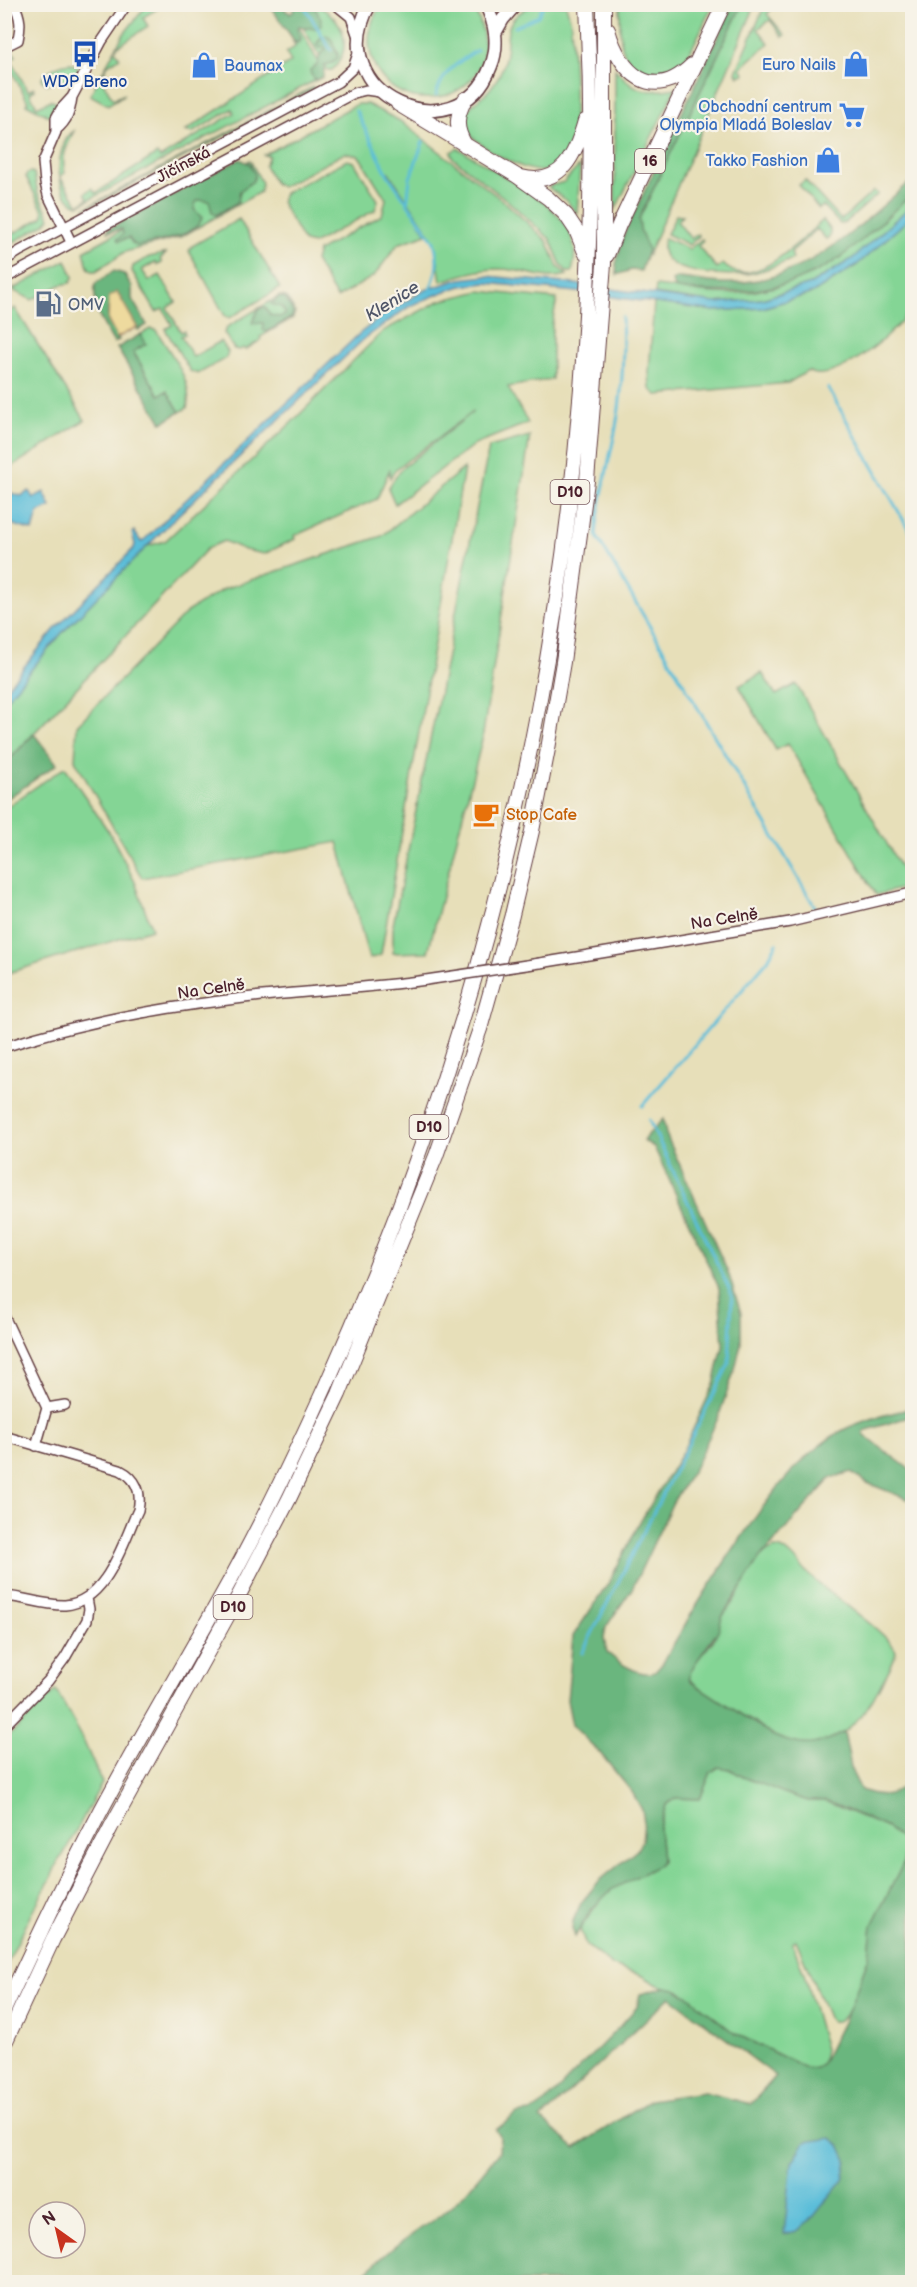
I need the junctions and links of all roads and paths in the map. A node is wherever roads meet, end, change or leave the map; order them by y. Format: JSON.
{"nodes":[{"id":1,"x":14,"y":4,"type":"edge"},
{"id":2,"x":127,"y":4,"type":"edge"},
{"id":3,"x":335,"y":4,"type":"edge"},
{"id":4,"x":370,"y":4,"type":"edge"},
{"id":5,"x":485,"y":4,"type":"edge"},
{"id":6,"x":516,"y":4,"type":"edge"},
{"id":7,"x":604,"y":4,"type":"edge"},
{"id":8,"x":724,"y":4,"type":"edge"},
{"id":9,"x":587,"y":8,"type":"edge"},
{"id":10,"x":495,"y":33,"type":"junction"},
{"id":11,"x":359,"y":44,"type":"junction"},
{"id":12,"x":4,"y":47,"type":"edge"},
{"id":13,"x":698,"y":59,"type":"junction"},
{"id":14,"x":380,"y":92,"type":"junction"},
{"id":15,"x":590,"y":92,"type":"junction"},
{"id":16,"x":465,"y":99,"type":"junction"},
{"id":17,"x":398,"y":104,"type":"junction"},
{"id":18,"x":465,"y":145,"type":"junction"},
{"id":19,"x":517,"y":176,"type":"junction"},
{"id":20,"x":65,"y":227,"type":"junction"},
{"id":21,"x":71,"y":242,"type":"junction"},
{"id":22,"x":4,"y":261,"type":"edge"},
{"id":23,"x":588,"y":262,"type":"junction"},
{"id":24,"x":604,"y":264,"type":"junction"},
{"id":25,"x":4,"y":279,"type":"edge"},
{"id":26,"x":912,"y":893,"type":"edge"},
{"id":27,"x":4,"y":1047,"type":"edge"},
{"id":28,"x":4,"y":1316,"type":"edge"},
{"id":29,"x":65,"y":1405,"type":"dead end"},
{"id":30,"x":47,"y":1408,"type":"junction"},
{"id":31,"x":4,"y":1436,"type":"edge"},
{"id":32,"x":36,"y":1446,"type":"junction"},
{"id":33,"x":4,"y":1596,"type":"edge"},
{"id":34,"x":87,"y":1598,"type":"junction"},
{"id":35,"x":4,"y":1726,"type":"edge"},
{"id":36,"x":4,"y":2010,"type":"edge"},
{"id":37,"x":4,"y":2046,"type":"edge"}],
"edges":[{"from":1,"to":12,"type":"street"},
{"from":2,"to":20,"type":"street"},
{"from":3,"to":11,"type":"street"},
{"from":4,"to":11,"type":"main road","name":"Jičínská"},
{"from":5,"to":10,"type":"main road"},
{"from":6,"to":10,"type":"main road"},
{"from":7,"to":13,"type":"highway"},
{"from":7,"to":24,"type":"highway","number":"D10"},
{"from":8,"to":13,"type":"highway","number":"16"},
{"from":9,"to":15,"type":"highway","number":"D10"},
{"from":10,"to":16,"type":"main road"},
{"from":11,"to":14,"type":"main road"},
{"from":11,"to":20,"type":"street","name":"Jičínská"},
{"from":13,"to":24,"type":"highway","number":"16"},
{"from":14,"to":17,"type":"main road"},
{"from":14,"to":21,"type":"street","name":"Jičínská"},
{"from":15,"to":19,"type":"highway"},
{"from":15,"to":23,"type":"highway","number":"D10"},
{"from":16,"to":17,"type":"main road"},
{"from":16,"to":18,"type":"highway"},
{"from":17,"to":18,"type":"highway"},
{"from":18,"to":19,"type":"highway"},
{"from":19,"to":23,"type":"highway"},
{"from":20,"to":21,"type":"street"},
{"from":20,"to":22,"type":"street","name":"Jičínská"},
{"from":21,"to":25,"type":"street","name":"Jičínská"},
{"from":23,"to":36,"type":"highway","number":"D10"},
{"from":24,"to":37,"type":"highway","number":"D10"},
{"from":26,"to":27,"type":"street","name":"Na Celně","bridge":true},
{"from":28,"to":30,"type":"street"},
{"from":29,"to":30,"type":"street"},
{"from":30,"to":32,"type":"street"},
{"from":31,"to":32,"type":"street"},
{"from":32,"to":34,"type":"street"},
{"from":33,"to":34,"type":"street"},
{"from":34,"to":35,"type":"street"}]}
